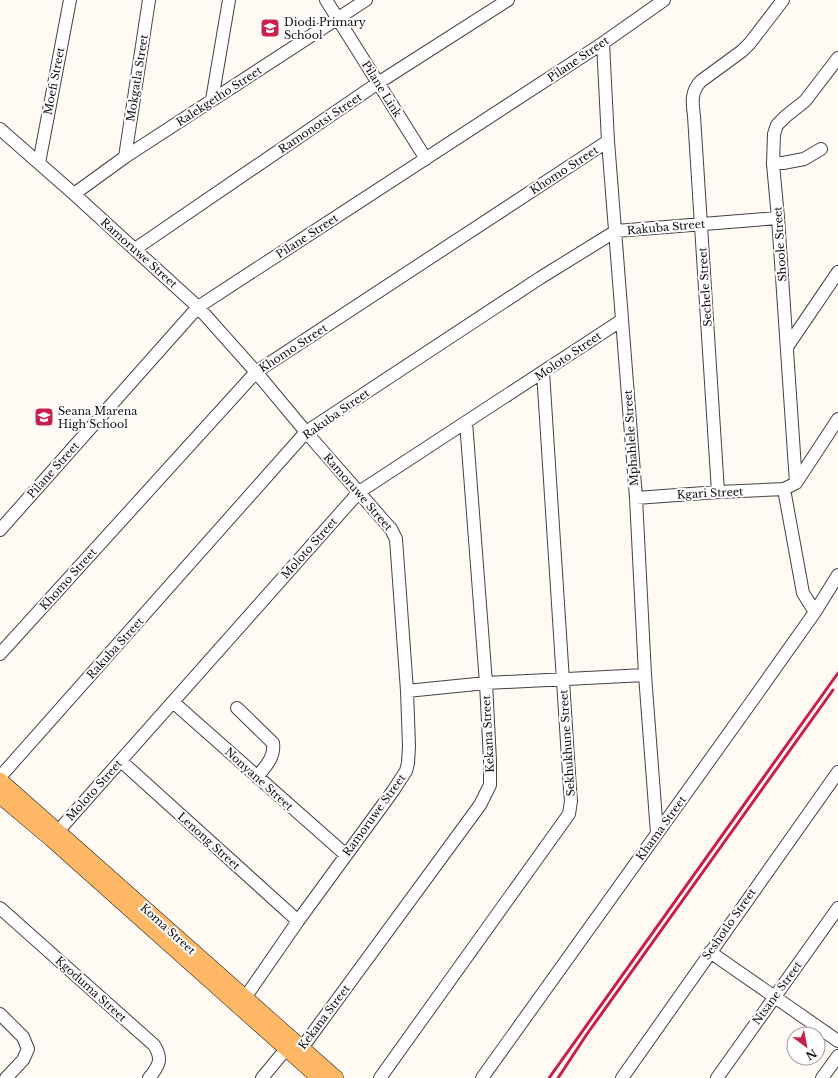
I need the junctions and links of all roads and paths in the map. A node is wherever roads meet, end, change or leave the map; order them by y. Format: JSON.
{"nodes":[{"id":1,"x":70,"y":0,"type":"edge"},
{"id":2,"x":149,"y":0,"type":"edge"},
{"id":3,"x":229,"y":0,"type":"edge"},
{"id":4,"x":326,"y":0,"type":"edge"},
{"id":5,"x":366,"y":0,"type":"edge"},
{"id":6,"x":508,"y":0,"type":"edge"},
{"id":7,"x":664,"y":0,"type":"edge"},
{"id":8,"x":783,"y":0,"type":"edge"},
{"id":9,"x":338,"y":19,"type":"junction"},
{"id":10,"x":602,"y":43,"type":"junction"},
{"id":11,"x":838,"y":58,"type":"edge"},
{"id":12,"x":378,"y":83,"type":"junction"},
{"id":13,"x":212,"y":100,"type":"junction"},
{"id":14,"x":0,"y":129,"type":"edge"},
{"id":15,"x":608,"y":141,"type":"junction"},
{"id":16,"x":821,"y":149,"type":"dead end"},
{"id":17,"x":125,"y":157,"type":"junction"},
{"id":18,"x":426,"y":159,"type":"junction"},
{"id":19,"x":773,"y":162,"type":"junction"},
{"id":20,"x":39,"y":163,"type":"junction"},
{"id":21,"x":74,"y":194,"type":"junction"},
{"id":22,"x":778,"y":218,"type":"junction"},
{"id":23,"x":701,"y":224,"type":"junction"},
{"id":24,"x":616,"y":231,"type":"junction"},
{"id":25,"x":135,"y":249,"type":"junction"},
{"id":26,"x":838,"y":272,"type":"edge"},
{"id":27,"x":198,"y":307,"type":"junction"},
{"id":28,"x":622,"y":320,"type":"junction"},
{"id":29,"x":787,"y":347,"type":"junction"},
{"id":30,"x":256,"y":372,"type":"junction"},
{"id":31,"x":543,"y":372,"type":"junction"},
{"id":32,"x":838,"y":419,"type":"edge"},
{"id":33,"x":466,"y":422,"type":"junction"},
{"id":34,"x":306,"y":432,"type":"junction"},
{"id":35,"x":794,"y":454,"type":"junction"},
{"id":36,"x":812,"y":461,"type":"junction"},
{"id":37,"x":796,"y":483,"type":"junction"},
{"id":38,"x":784,"y":489,"type":"junction"},
{"id":39,"x":359,"y":492,"type":"junction"},
{"id":40,"x":718,"y":492,"type":"junction"},
{"id":41,"x":636,"y":498,"type":"junction"},
{"id":42,"x":0,"y":530,"type":"edge"},
{"id":43,"x":838,"y":575,"type":"edge"},
{"id":44,"x":815,"y":612,"type":"junction"},
{"id":45,"x":0,"y":654,"type":"edge"},
{"id":46,"x":645,"y":675,"type":"junction"},
{"id":47,"x":563,"y":680,"type":"junction"},
{"id":48,"x":486,"y":684,"type":"junction"},
{"id":49,"x":407,"y":691,"type":"junction"},
{"id":50,"x":172,"y":702,"type":"junction"},
{"id":51,"x":237,"y":708,"type":"dead end"},
{"id":52,"x":121,"y":761,"type":"junction"},
{"id":53,"x":838,"y":772,"type":"edge"},
{"id":54,"x":257,"y":777,"type":"junction"},
{"id":55,"x":0,"y":778,"type":"edge"},
{"id":56,"x":0,"y":796,"type":"edge"},
{"id":57,"x":657,"y":833,"type":"junction"},
{"id":58,"x":54,"y":835,"type":"junction"},
{"id":59,"x":346,"y":855,"type":"junction"},
{"id":60,"x":0,"y":908,"type":"edge"},
{"id":61,"x":838,"y":908,"type":"edge"},
{"id":62,"x":298,"y":921,"type":"junction"},
{"id":63,"x":710,"y":952,"type":"junction"},
{"id":64,"x":775,"y":997,"type":"junction"},
{"id":65,"x":242,"y":1002,"type":"junction"},
{"id":66,"x":0,"y":1014,"type":"edge"},
{"id":67,"x":838,"y":1041,"type":"edge"},
{"id":68,"x":294,"y":1049,"type":"junction"},
{"id":69,"x":838,"y":1056,"type":"edge"},
{"id":70,"x":6,"y":1078,"type":"edge"},
{"id":71,"x":149,"y":1078,"type":"edge"},
{"id":72,"x":262,"y":1078,"type":"edge"},
{"id":73,"x":319,"y":1078,"type":"edge"},
{"id":74,"x":336,"y":1078,"type":"edge"},
{"id":75,"x":380,"y":1078,"type":"edge"},
{"id":76,"x":482,"y":1078,"type":"edge"},
{"id":77,"x":622,"y":1078,"type":"edge"},
{"id":78,"x":717,"y":1078,"type":"edge"},
{"id":79,"x":822,"y":1078,"type":"edge"}],
"edges":[{"from":1,"to":20,"type":"street","name":"Moefi Street"},
{"from":2,"to":17,"type":"street","name":"Mokgatla Street"},
{"from":3,"to":13,"type":"street"},
{"from":4,"to":9,"type":"street","name":"Pilane Link"},
{"from":5,"to":9,"type":"street","name":"Ralekgetho Street"},
{"from":6,"to":12,"type":"street","name":"Ramonotsi Street"},
{"from":7,"to":10,"type":"street","name":"Pilane Street"},
{"from":8,"to":23,"type":"street","name":"Sechele Street"},
{"from":9,"to":12,"type":"street","name":"Pilane Link"},
{"from":9,"to":13,"type":"street","name":"Ralekgetho Street"},
{"from":10,"to":15,"type":"street","name":"Mphahlele Street"},
{"from":10,"to":18,"type":"street","name":"Pilane Street"},
{"from":11,"to":19,"type":"street","name":"Shoole Street"},
{"from":12,"to":18,"type":"street","name":"Pilane Link"},
{"from":12,"to":25,"type":"street","name":"Ramonotsi Street"},
{"from":13,"to":17,"type":"street","name":"Ralekgetho Street"},
{"from":14,"to":20,"type":"street","name":"Ramoruwe Street"},
{"from":15,"to":24,"type":"street","name":"Mphahlele Street"},
{"from":15,"to":30,"type":"street","name":"Khomo Street"},
{"from":16,"to":19,"type":"street"},
{"from":17,"to":21,"type":"street","name":"Ralekgetho Street"},
{"from":18,"to":27,"type":"street","name":"Pilane Street"},
{"from":19,"to":22,"type":"street","name":"Shoole Street"},
{"from":20,"to":21,"type":"street","name":"Ramoruwe Street"},
{"from":21,"to":25,"type":"street","name":"Ramoruwe Street"},
{"from":22,"to":23,"type":"street","name":"Rakuba Street"},
{"from":22,"to":29,"type":"street","name":"Shoole Street"},
{"from":23,"to":24,"type":"street","name":"Rakuba Street"},
{"from":23,"to":40,"type":"street","name":"Sechele Street"},
{"from":24,"to":28,"type":"street","name":"Mphahlele Street"},
{"from":24,"to":34,"type":"street","name":"Rakuba Street"},
{"from":25,"to":27,"type":"street","name":"Ramoruwe Street"},
{"from":26,"to":29,"type":"street"},
{"from":27,"to":30,"type":"street","name":"Ramoruwe Street"},
{"from":27,"to":42,"type":"street","name":"Pilane Street"},
{"from":28,"to":31,"type":"street","name":"Moloto Street"},
{"from":28,"to":41,"type":"street","name":"Mphahlele Street"},
{"from":29,"to":35,"type":"street","name":"Shoole Street"},
{"from":30,"to":34,"type":"street","name":"Ramoruwe Street"},
{"from":30,"to":45,"type":"street","name":"Khomo Street"},
{"from":31,"to":33,"type":"street","name":"Moloto Street"},
{"from":31,"to":47,"type":"street","name":"Sekhukhune Street"},
{"from":32,"to":36,"type":"street","name":"Kgari Street"},
{"from":33,"to":39,"type":"street","name":"Moloto Street"},
{"from":33,"to":48,"type":"street","name":"Kekana Street"},
{"from":34,"to":39,"type":"street","name":"Ramoruwe Street"},
{"from":34,"to":55,"type":"street","name":"Rakuba Street"},
{"from":35,"to":36,"type":"street"},
{"from":35,"to":37,"type":"street","name":"Shoole Street"},
{"from":36,"to":37,"type":"street","name":"Kgari Street"},
{"from":37,"to":38,"type":"street","name":"Kgari Street"},
{"from":38,"to":40,"type":"street","name":"Kgari Street"},
{"from":38,"to":44,"type":"street"},
{"from":39,"to":49,"type":"street","name":"Ramoruwe Street"},
{"from":39,"to":50,"type":"street","name":"Moloto Street"},
{"from":40,"to":41,"type":"street","name":"Kgari Street"},
{"from":41,"to":46,"type":"street","name":"Mphahlele Street"},
{"from":43,"to":44,"type":"street","name":"Khama Street"},
{"from":44,"to":57,"type":"street","name":"Khama Street"},
{"from":46,"to":47,"type":"street"},
{"from":46,"to":57,"type":"street","name":"Mphahlele Street"},
{"from":47,"to":48,"type":"street"},
{"from":47,"to":75,"type":"street","name":"Sekhukhune Street"},
{"from":48,"to":49,"type":"street"},
{"from":48,"to":68,"type":"street","name":"Kekana Street"},
{"from":49,"to":59,"type":"street","name":"Ramoruwe Street"},
{"from":50,"to":52,"type":"street","name":"Moloto Street"},
{"from":50,"to":54,"type":"street","name":"Nonyane Street"},
{"from":51,"to":54,"type":"street"},
{"from":52,"to":58,"type":"street","name":"Moloto Street"},
{"from":52,"to":62,"type":"street","name":"Lenong Street"},
{"from":53,"to":63,"type":"street","name":"Seshotlo Street"},
{"from":54,"to":59,"type":"street","name":"Nonyane Street"},
{"from":55,"to":58,"type":"main road","name":"Koma Street"},
{"from":56,"to":58,"type":"main road","name":"Koma Street"},
{"from":57,"to":76,"type":"street","name":"Khama Street"},
{"from":58,"to":65,"type":"main road","name":"Koma Street"},
{"from":59,"to":62,"type":"street","name":"Ramoruwe Street"},
{"from":60,"to":71,"type":"street","name":"Kgoduma Street"},
{"from":61,"to":64,"type":"street","name":"Ntsane Street"},
{"from":62,"to":65,"type":"street","name":"Ramoruwe Street"},
{"from":63,"to":64,"type":"street"},
{"from":63,"to":77,"type":"street","name":"Seshotlo Street"},
{"from":64,"to":67,"type":"street"},
{"from":64,"to":78,"type":"street","name":"Ntsane Street"},
{"from":65,"to":68,"type":"main road","name":"Koma Street"},
{"from":66,"to":70,"type":"street"},
{"from":68,"to":72,"type":"street","name":"Kekana Street"},
{"from":68,"to":73,"type":"main road","name":"Koma Street"},
{"from":68,"to":74,"type":"main road","name":"Koma Street"},
{"from":69,"to":79,"type":"street"}]}
